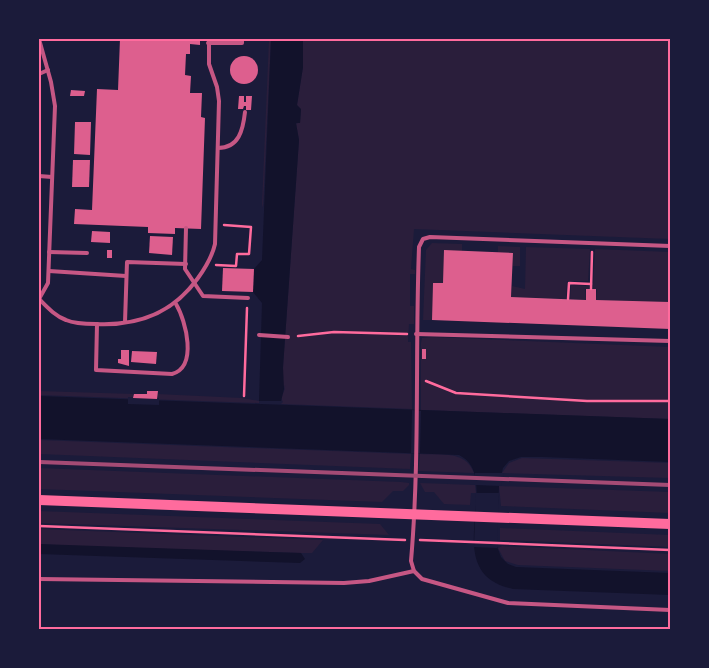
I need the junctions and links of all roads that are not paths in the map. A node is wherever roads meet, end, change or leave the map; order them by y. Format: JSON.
{"nodes":[{"id":1,"x":39,"y":39,"type":"edge"},
{"id":2,"x":242,"y":39,"type":"edge"},
{"id":3,"x":208,"y":41,"type":"edge"},
{"id":4,"x":48,"y":70,"type":"junction"},
{"id":5,"x":39,"y":74,"type":"edge"},
{"id":6,"x":245,"y":112,"type":"dead end"},
{"id":7,"x":218,"y":148,"type":"junction"},
{"id":8,"x":39,"y":176,"type":"edge"},
{"id":9,"x":52,"y":177,"type":"junction"},
{"id":10,"x":186,"y":228,"type":"dead end"},
{"id":11,"x":670,"y":246,"type":"edge"},
{"id":12,"x":49,"y":252,"type":"junction"},
{"id":13,"x":87,"y":253,"type":"dead end"},
{"id":14,"x":186,"y":264,"type":"junction"},
{"id":15,"x":48,"y":271,"type":"junction"},
{"id":16,"x":126,"y":276,"type":"junction"},
{"id":17,"x":194,"y":283,"type":"junction"},
{"id":18,"x":248,"y":298,"type":"road end"},
{"id":19,"x":39,"y":299,"type":"edge"},
{"id":20,"x":176,"y":304,"type":"junction"},
{"id":21,"x":124,"y":322,"type":"junction"},
{"id":22,"x":97,"y":324,"type":"junction"},
{"id":23,"x":416,"y":334,"type":"junction"},
{"id":24,"x":258,"y":336,"type":"dead end"},
{"id":25,"x":288,"y":337,"type":"road end"},
{"id":26,"x":670,"y":342,"type":"edge"},
{"id":27,"x":39,"y":500,"type":"edge"},
{"id":28,"x":414,"y":514,"type":"junction"},
{"id":29,"x":670,"y":524,"type":"edge"},
{"id":30,"x":414,"y":571,"type":"junction"},
{"id":31,"x":39,"y":579,"type":"edge"},
{"id":32,"x":670,"y":610,"type":"edge"}],
"edges":[{"from":1,"to":4,"type":"lane"},
{"from":2,"to":3,"type":"lane"},
{"from":3,"to":7,"type":"lane"},
{"from":4,"to":5,"type":"lane"},
{"from":4,"to":9,"type":"lane"},
{"from":6,"to":7,"type":"lane"},
{"from":7,"to":17,"type":"lane"},
{"from":8,"to":9,"type":"lane"},
{"from":9,"to":12,"type":"lane"},
{"from":10,"to":14,"type":"lane"},
{"from":11,"to":23,"type":"lane"},
{"from":12,"to":13,"type":"lane"},
{"from":12,"to":15,"type":"lane"},
{"from":14,"to":16,"type":"lane"},
{"from":14,"to":17,"type":"lane"},
{"from":15,"to":16,"type":"lane"},
{"from":15,"to":19,"type":"lane"},
{"from":16,"to":21,"type":"lane"},
{"from":17,"to":18,"type":"lane"},
{"from":17,"to":20,"type":"lane"},
{"from":19,"to":22,"type":"lane"},
{"from":20,"to":21,"type":"lane"},
{"from":20,"to":22,"type":"lane"},
{"from":21,"to":22,"type":"lane"},
{"from":23,"to":26,"type":"lane"},
{"from":23,"to":28,"type":"lane"},
{"from":24,"to":25,"type":"lane"},
{"from":27,"to":28,"type":"main road"},
{"from":28,"to":29,"type":"main road"},
{"from":28,"to":30,"type":"lane"},
{"from":30,"to":31,"type":"lane"},
{"from":30,"to":32,"type":"lane"}]}
